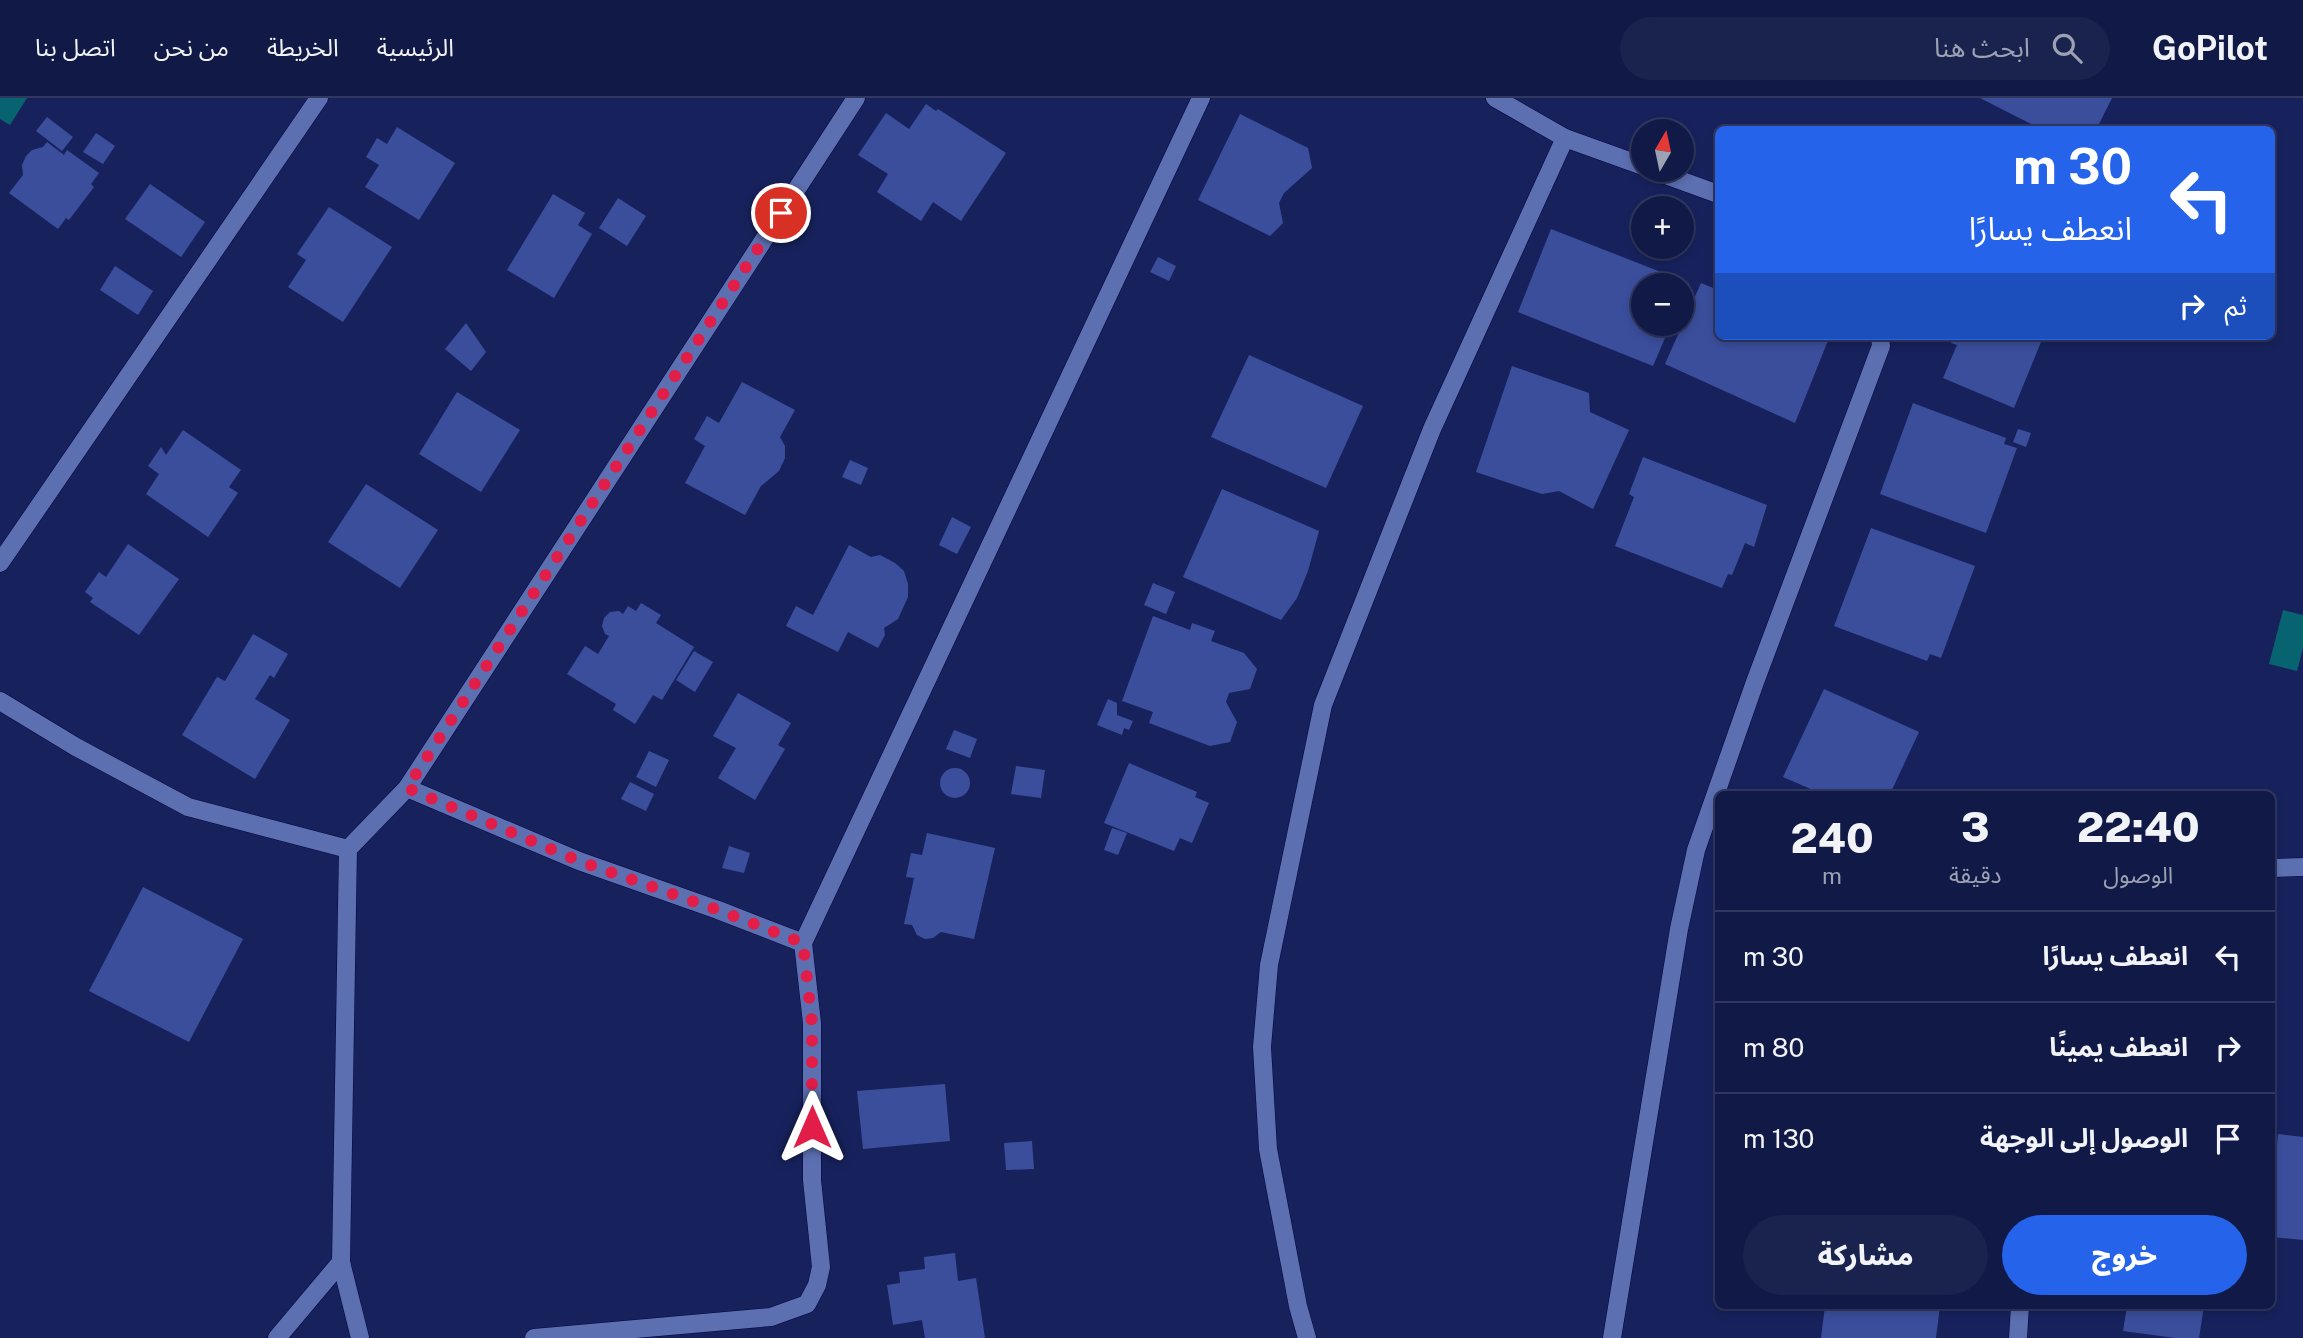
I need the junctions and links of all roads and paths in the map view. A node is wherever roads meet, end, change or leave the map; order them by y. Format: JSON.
{"nodes":[{"id":1,"x":319,"y":98,"type":"edge"},
{"id":2,"x":856,"y":98,"type":"edge"},
{"id":3,"x":1201,"y":98,"type":"edge"},
{"id":4,"x":1494,"y":98,"type":"edge"},
{"id":5,"x":1565,"y":138,"type":"junction"},
{"id":6,"x":1631,"y":162,"type":"edge"},
{"id":7,"x":1686,"y":182,"type":"edge"},
{"id":8,"x":1715,"y":193,"type":"edge"},
{"id":9,"x":1880,"y":340,"type":"edge"},
{"id":10,"x":0,"y":563,"type":"edge"},
{"id":11,"x":0,"y":701,"type":"edge"},
{"id":12,"x":407,"y":788,"type":"junction"},
{"id":13,"x":1717,"y":791,"type":"edge"},
{"id":14,"x":1715,"y":796,"type":"edge"},
{"id":15,"x":348,"y":849,"type":"junction"},
{"id":16,"x":2303,"y":866,"type":"edge"},
{"id":17,"x":2275,"y":868,"type":"edge"},
{"id":18,"x":803,"y":943,"type":"junction"},
{"id":19,"x":341,"y":1262,"type":"junction"},
{"id":20,"x":2020,"y":1309,"type":"edge"},
{"id":21,"x":277,"y":1338,"type":"edge"},
{"id":22,"x":360,"y":1338,"type":"edge"},
{"id":23,"x":534,"y":1338,"type":"edge"},
{"id":24,"x":1307,"y":1338,"type":"edge"},
{"id":25,"x":1612,"y":1338,"type":"edge"},
{"id":26,"x":2018,"y":1338,"type":"edge"}],
"edges":[{"from":1,"to":10,"type":"street"},
{"from":2,"to":12,"type":"street"},
{"from":3,"to":18,"type":"street"},
{"from":4,"to":5,"type":"street"},
{"from":5,"to":6,"type":"street"},
{"from":5,"to":24,"type":"street"},
{"from":7,"to":8,"type":"street"},
{"from":9,"to":13,"type":"street"},
{"from":11,"to":15,"type":"street"},
{"from":12,"to":15,"type":"street"},
{"from":12,"to":18,"type":"street"},
{"from":14,"to":25,"type":"street"},
{"from":15,"to":19,"type":"street"},
{"from":16,"to":17,"type":"street"},
{"from":18,"to":23,"type":"street"},
{"from":19,"to":21,"type":"street"},
{"from":19,"to":22,"type":"street"},
{"from":20,"to":26,"type":"street"}]}
